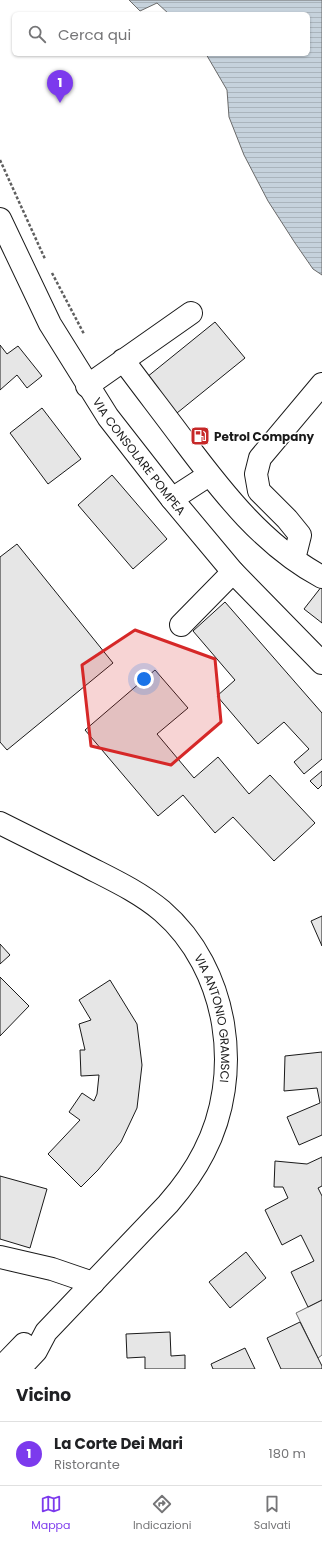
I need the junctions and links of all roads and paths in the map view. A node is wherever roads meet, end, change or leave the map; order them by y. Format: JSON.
{"nodes":[{"id":1,"x":0,"y":218,"type":"edge"},
{"id":2,"x":191,"y":313,"type":"dead end"},
{"id":3,"x":123,"y":360,"type":"junction"},
{"id":4,"x":322,"y":384,"type":"edge"},
{"id":5,"x":87,"y":386,"type":"junction"},
{"id":6,"x":209,"y":475,"type":"junction"},
{"id":7,"x":172,"y":499,"type":"junction"},
{"id":8,"x":294,"y":559,"type":"junction"},
{"id":9,"x":234,"y":572,"type":"junction"},
{"id":10,"x":322,"y":577,"type":"edge"},
{"id":11,"x":181,"y":625,"type":"dead end"},
{"id":12,"x":322,"y":663,"type":"edge"},
{"id":13,"x":0,"y":823,"type":"edge"},
{"id":14,"x":0,"y":1257,"type":"edge"},
{"id":15,"x":92,"y":1284,"type":"junction"},
{"id":16,"x":46,"y":1332,"type":"junction"},
{"id":17,"x":0,"y":1369,"type":"edge"},
{"id":18,"x":19,"y":1369,"type":"edge"}],
"edges":[{"from":1,"to":5,"type":"main road","name":"VIA CONSOLARE POMPEA"},
{"from":2,"to":3,"type":"main road"},
{"from":3,"to":5,"type":"main road"},
{"from":3,"to":6,"type":"main road"},
{"from":4,"to":8,"type":"main road"},
{"from":5,"to":7,"type":"main road","name":"VIA CONSOLARE POMPEA"},
{"from":6,"to":7,"type":"main road"},
{"from":6,"to":8,"type":"main road"},
{"from":7,"to":9,"type":"main road","name":"VIA CONSOLARE POMPEA"},
{"from":8,"to":10,"type":"main road"},
{"from":9,"to":11,"type":"main road"},
{"from":9,"to":12,"type":"main road","name":"VIA CONSOLARE POMPEA"},
{"from":13,"to":15,"type":"main road","name":"VIA ANTONIO GRAMSCI"},
{"from":14,"to":15,"type":"main road"},
{"from":15,"to":16,"type":"main road","name":"VIA ANTONIO GRAMSCI"},
{"from":16,"to":17,"type":"main road","name":"VIA ANTONIO GRAMSCI"},
{"from":16,"to":18,"type":"main road","name":"VIA ANTONIO GRAMSCI"}]}
